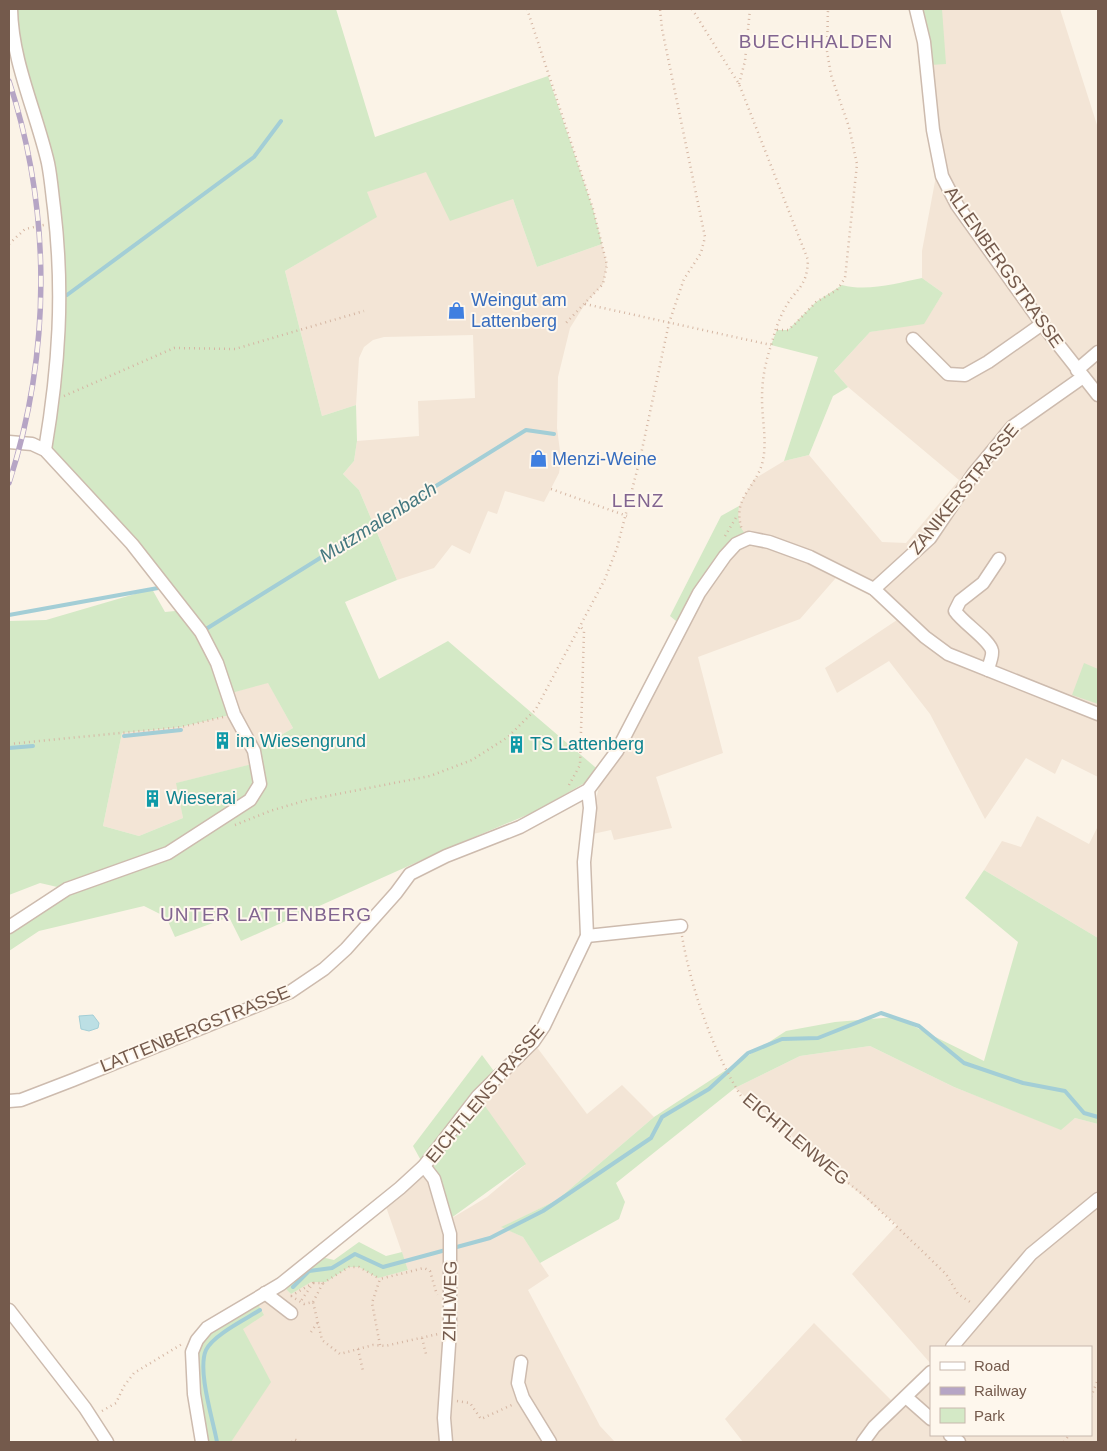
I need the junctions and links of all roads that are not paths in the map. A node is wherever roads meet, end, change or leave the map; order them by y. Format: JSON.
{"nodes":[{"id":1,"x":10,"y":9,"type":"edge"},
{"id":2,"x":916,"y":9,"type":"edge"},
{"id":3,"x":1042,"y":324,"type":"junction"},
{"id":4,"x":914,"y":339,"type":"dead end"},
{"id":5,"x":1098,"y":352,"type":"edge"},
{"id":6,"x":1080,"y":373,"type":"junction"},
{"id":7,"x":1098,"y":395,"type":"edge"},
{"id":8,"x":9,"y":442,"type":"edge"},
{"id":9,"x":45,"y":450,"type":"junction"},
{"id":10,"x":999,"y":559,"type":"dead end"},
{"id":11,"x":874,"y":589,"type":"junction"},
{"id":12,"x":988,"y":670,"type":"junction"},
{"id":13,"x":1098,"y":714,"type":"edge"},
{"id":14,"x":588,"y":790,"type":"junction"},
{"id":15,"x":9,"y":926,"type":"edge"},
{"id":16,"x":681,"y":926,"type":"road end"},
{"id":17,"x":587,"y":936,"type":"junction"},
{"id":18,"x":9,"y":1101,"type":"edge"},
{"id":19,"x":424,"y":1166,"type":"junction"},
{"id":20,"x":1098,"y":1199,"type":"edge"},
{"id":21,"x":265,"y":1294,"type":"junction"},
{"id":22,"x":9,"y":1310,"type":"edge"},
{"id":23,"x":291,"y":1313,"type":"dead end"},
{"id":24,"x":953,"y":1346,"type":"edge"},
{"id":25,"x":521,"y":1362,"type":"dead end"},
{"id":26,"x":930,"y":1373,"type":"edge"},
{"id":27,"x":906,"y":1397,"type":"junction"},
{"id":28,"x":930,"y":1418,"type":"edge"},
{"id":29,"x":107,"y":1442,"type":"edge"},
{"id":30,"x":202,"y":1442,"type":"edge"},
{"id":31,"x":446,"y":1442,"type":"edge"},
{"id":32,"x":550,"y":1442,"type":"edge"},
{"id":33,"x":863,"y":1442,"type":"edge"}],
"edges":[{"from":1,"to":9,"type":"street"},
{"from":2,"to":3,"type":"street","name":"ALLENBERGSTRASSE"},
{"from":3,"to":4,"type":"street"},
{"from":3,"to":6,"type":"street","name":"ALLENBERGSTRASSE"},
{"from":5,"to":6,"type":"street","name":"ZANIKERSTRASSE"},
{"from":6,"to":7,"type":"street","name":"ALLENBERGSTRASSE"},
{"from":6,"to":11,"type":"street","name":"ZANIKERSTRASSE"},
{"from":8,"to":9,"type":"street"},
{"from":9,"to":15,"type":"street"},
{"from":10,"to":12,"type":"street"},
{"from":11,"to":12,"type":"street"},
{"from":11,"to":14,"type":"street","name":"LATTENBERGSTRASSE"},
{"from":12,"to":13,"type":"street"},
{"from":14,"to":17,"type":"street","name":"EICHTLENSTRASSE"},
{"from":14,"to":18,"type":"street","name":"LATTENBERGSTRASSE"},
{"from":16,"to":17,"type":"street"},
{"from":17,"to":19,"type":"street","name":"EICHTLENSTRASSE"},
{"from":19,"to":21,"type":"street","name":"EICHTLENSTRASSE"},
{"from":19,"to":31,"type":"street","name":"ZIHLWEG"},
{"from":20,"to":24,"type":"street"},
{"from":21,"to":23,"type":"street"},
{"from":21,"to":30,"type":"street","name":"EICHTLENSTRASSE"},
{"from":22,"to":29,"type":"street"},
{"from":25,"to":32,"type":"street"},
{"from":26,"to":27,"type":"street"},
{"from":27,"to":28,"type":"street"},
{"from":27,"to":33,"type":"street"}]}
